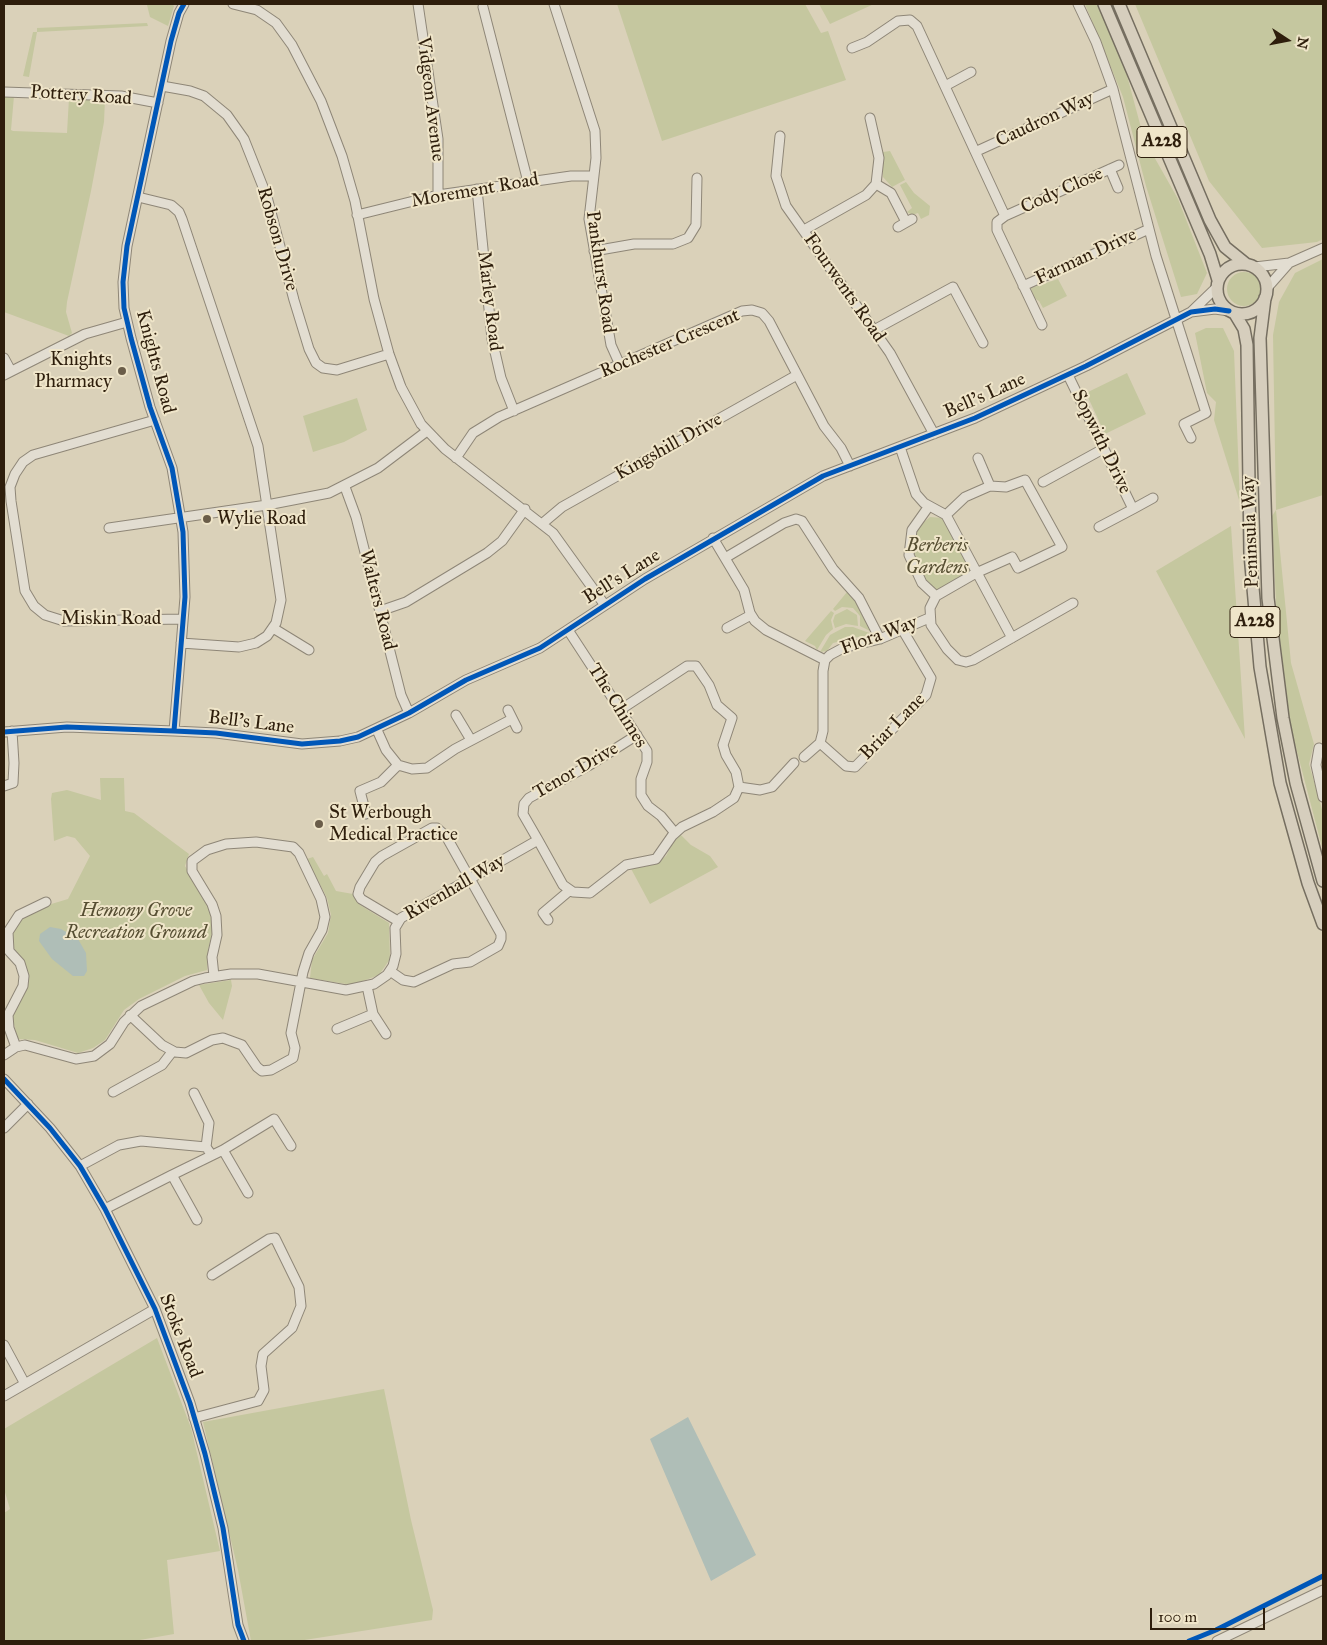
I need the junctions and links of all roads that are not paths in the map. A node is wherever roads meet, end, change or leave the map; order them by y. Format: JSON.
{"nodes":[{"id":1,"x":184,"y":4,"type":"edge"},
{"id":2,"x":234,"y":4,"type":"edge"},
{"id":3,"x":418,"y":4,"type":"edge"},
{"id":4,"x":554,"y":4,"type":"edge"},
{"id":5,"x":1078,"y":4,"type":"edge"},
{"id":6,"x":1104,"y":4,"type":"edge"},
{"id":7,"x":1119,"y":4,"type":"edge"},
{"id":8,"x":258,"y":7,"type":"edge"},
{"id":9,"x":482,"y":7,"type":"dead end"},
{"id":10,"x":852,"y":48,"type":"dead end"},
{"id":11,"x":971,"y":72,"type":"dead end"},
{"id":12,"x":947,"y":85,"type":"junction"},
{"id":13,"x":162,"y":86,"type":"junction"},
{"id":14,"x":1113,"y":89,"type":"junction"},
{"id":15,"x":4,"y":92,"type":"edge"},
{"id":16,"x":158,"y":103,"type":"junction"},
{"id":17,"x":870,"y":118,"type":"dead end"},
{"id":18,"x":780,"y":136,"type":"dead end"},
{"id":19,"x":977,"y":151,"type":"junction"},
{"id":20,"x":1119,"y":165,"type":"dead end"},
{"id":21,"x":1110,"y":169,"type":"junction"},
{"id":22,"x":594,"y":176,"type":"junction"},
{"id":23,"x":697,"y":178,"type":"dead end"},
{"id":24,"x":528,"y":182,"type":"junction"},
{"id":25,"x":876,"y":184,"type":"junction"},
{"id":26,"x":1118,"y":188,"type":"dead end"},
{"id":27,"x":477,"y":189,"type":"junction"},
{"id":28,"x":438,"y":195,"type":"junction"},
{"id":29,"x":138,"y":197,"type":"junction"},
{"id":30,"x":357,"y":215,"type":"junction"},
{"id":31,"x":1006,"y":216,"type":"junction"},
{"id":32,"x":905,"y":223,"type":"dead end"},
{"id":33,"x":1149,"y":228,"type":"junction"},
{"id":34,"x":804,"y":230,"type":"junction"},
{"id":35,"x":1323,"y":248,"type":"edge"},
{"id":36,"x":594,"y":251,"type":"junction"},
{"id":37,"x":1289,"y":263,"type":"junction"},
{"id":38,"x":1251,"y":266,"type":"junction"},
{"id":39,"x":1217,"y":284,"type":"junction"},
{"id":40,"x":1023,"y":286,"type":"junction"},
{"id":41,"x":1266,"y":293,"type":"junction"},
{"id":42,"x":1191,"y":312,"type":"junction"},
{"id":43,"x":1232,"y":312,"type":"junction"},
{"id":44,"x":1176,"y":318,"type":"junction"},
{"id":45,"x":127,"y":322,"type":"junction"},
{"id":46,"x":1042,"y":325,"type":"dead end"},
{"id":47,"x":874,"y":330,"type":"junction"},
{"id":48,"x":983,"y":343,"type":"dead end"},
{"id":49,"x":389,"y":354,"type":"junction"},
{"id":50,"x":4,"y":358,"type":"edge"},
{"id":51,"x":620,"y":365,"type":"junction"},
{"id":52,"x":8,"y":373,"type":"edge"},
{"id":53,"x":1068,"y":375,"type":"junction"},
{"id":54,"x":797,"y":376,"type":"junction"},
{"id":55,"x":514,"y":411,"type":"junction"},
{"id":56,"x":155,"y":420,"type":"junction"},
{"id":57,"x":426,"y":431,"type":"junction"},
{"id":58,"x":934,"y":434,"type":"junction"},
{"id":59,"x":1191,"y":438,"type":"dead end"},
{"id":60,"x":900,"y":447,"type":"junction"},
{"id":61,"x":1103,"y":449,"type":"junction"},
{"id":62,"x":456,"y":458,"type":"junction"},
{"id":63,"x":978,"y":458,"type":"dead end"},
{"id":64,"x":850,"y":466,"type":"junction"},
{"id":65,"x":1043,"y":482,"type":"dead end"},
{"id":66,"x":990,"y":486,"type":"junction"},
{"id":67,"x":345,"y":487,"type":"junction"},
{"id":68,"x":1153,"y":498,"type":"dead end"},
{"id":69,"x":267,"y":505,"type":"junction"},
{"id":70,"x":929,"y":506,"type":"junction"},
{"id":71,"x":525,"y":509,"type":"junction"},
{"id":72,"x":1133,"y":509,"type":"junction"},
{"id":73,"x":946,"y":515,"type":"junction"},
{"id":74,"x":182,"y":518,"type":"junction"},
{"id":75,"x":543,"y":523,"type":"junction"},
{"id":76,"x":1099,"y":527,"type":"dead end"},
{"id":77,"x":109,"y":528,"type":"dead end"},
{"id":78,"x":714,"y":538,"type":"junction"},
{"id":79,"x":725,"y":558,"type":"junction"},
{"id":80,"x":976,"y":573,"type":"junction"},
{"id":81,"x":936,"y":596,"type":"junction"},
{"id":82,"x":1073,"y":603,"type":"dead end"},
{"id":83,"x":604,"y":604,"type":"junction"},
{"id":84,"x":380,"y":611,"type":"junction"},
{"id":85,"x":750,"y":615,"type":"junction"},
{"id":86,"x":929,"y":618,"type":"junction"},
{"id":87,"x":183,"y":619,"type":"junction"},
{"id":88,"x":273,"y":628,"type":"junction"},
{"id":89,"x":727,"y":628,"type":"dead end"},
{"id":90,"x":902,"y":629,"type":"junction"},
{"id":91,"x":568,"y":630,"type":"junction"},
{"id":92,"x":1012,"y":638,"type":"junction"},
{"id":93,"x":880,"y":639,"type":"junction"},
{"id":94,"x":181,"y":643,"type":"junction"},
{"id":95,"x":309,"y":650,"type":"dead end"},
{"id":96,"x":825,"y":660,"type":"junction"},
{"id":97,"x":620,"y":710,"type":"junction"},
{"id":98,"x":409,"y":713,"type":"junction"},
{"id":99,"x":456,"y":715,"type":"dead end"},
{"id":100,"x":517,"y":728,"type":"dead end"},
{"id":101,"x":377,"y":730,"type":"junction"},
{"id":102,"x":174,"y":731,"type":"junction"},
{"id":103,"x":8,"y":732,"type":"edge"},
{"id":104,"x":637,"y":735,"type":"junction"},
{"id":105,"x":471,"y":740,"type":"junction"},
{"id":106,"x":820,"y":743,"type":"junction"},
{"id":107,"x":1319,"y":748,"type":"dead end"},
{"id":108,"x":804,"y":757,"type":"dead end"},
{"id":109,"x":794,"y":763,"type":"dead end"},
{"id":110,"x":398,"y":765,"type":"junction"},
{"id":111,"x":4,"y":786,"type":"edge"},
{"id":112,"x":739,"y":787,"type":"junction"},
{"id":113,"x":1323,"y":797,"type":"edge"},
{"id":114,"x":366,"y":814,"type":"dead end"},
{"id":115,"x":675,"y":833,"type":"junction"},
{"id":116,"x":538,"y":840,"type":"junction"},
{"id":117,"x":1322,"y":875,"type":"edge"},
{"id":118,"x":469,"y":879,"type":"junction"},
{"id":119,"x":569,"y":891,"type":"junction"},
{"id":120,"x":46,"y":902,"type":"dead end"},
{"id":121,"x":548,"y":920,"type":"dead end"},
{"id":122,"x":398,"y":921,"type":"junction"},
{"id":123,"x":1323,"y":924,"type":"edge"},
{"id":124,"x":390,"y":972,"type":"junction"},
{"id":125,"x":214,"y":976,"type":"junction"},
{"id":126,"x":301,"y":982,"type":"junction"},
{"id":127,"x":367,"y":986,"type":"junction"},
{"id":128,"x":372,"y":1014,"type":"junction"},
{"id":129,"x":130,"y":1015,"type":"junction"},
{"id":130,"x":337,"y":1029,"type":"dead end"},
{"id":131,"x":386,"y":1034,"type":"dead end"},
{"id":132,"x":16,"y":1047,"type":"junction"},
{"id":133,"x":172,"y":1052,"type":"junction"},
{"id":134,"x":4,"y":1055,"type":"edge"},
{"id":135,"x":4,"y":1078,"type":"edge"},
{"id":136,"x":113,"y":1092,"type":"dead end"},
{"id":137,"x":194,"y":1093,"type":"dead end"},
{"id":138,"x":28,"y":1104,"type":"junction"},
{"id":139,"x":4,"y":1128,"type":"edge"},
{"id":140,"x":291,"y":1146,"type":"dead end"},
{"id":141,"x":208,"y":1150,"type":"junction"},
{"id":142,"x":223,"y":1150,"type":"junction"},
{"id":143,"x":80,"y":1166,"type":"junction"},
{"id":144,"x":172,"y":1175,"type":"junction"},
{"id":145,"x":248,"y":1193,"type":"dead end"},
{"id":146,"x":105,"y":1209,"type":"junction"},
{"id":147,"x":197,"y":1220,"type":"dead end"},
{"id":148,"x":212,"y":1274,"type":"dead end"},
{"id":149,"x":155,"y":1309,"type":"junction"},
{"id":150,"x":4,"y":1345,"type":"edge"},
{"id":151,"x":25,"y":1384,"type":"junction"},
{"id":152,"x":4,"y":1396,"type":"edge"},
{"id":153,"x":194,"y":1418,"type":"junction"},
{"id":154,"x":1323,"y":1590,"type":"edge"},
{"id":155,"x":244,"y":1641,"type":"edge"},
{"id":156,"x":1217,"y":1641,"type":"edge"}],
"edges":[{"from":1,"to":13,"type":"street","name":"Knights Road"},
{"from":2,"to":8,"type":"street"},
{"from":3,"to":28,"type":"street","name":"Vidgeon Avenue"},
{"from":4,"to":22,"type":"street","name":"Pankhurst Road"},
{"from":5,"to":14,"type":"street"},
{"from":6,"to":39,"type":"main road","number":"A228"},
{"from":7,"to":38,"type":"main road","number":"A228"},
{"from":8,"to":30,"type":"street"},
{"from":9,"to":24,"type":"street"},
{"from":10,"to":12,"type":"street"},
{"from":11,"to":12,"type":"street"},
{"from":12,"to":19,"type":"street"},
{"from":13,"to":16,"type":"street","name":"Knights Road"},
{"from":13,"to":49,"type":"street","name":"Robson Drive"},
{"from":14,"to":19,"type":"street","name":"Caudron Way"},
{"from":14,"to":33,"type":"street"},
{"from":15,"to":16,"type":"street","name":"Pottery Road"},
{"from":16,"to":29,"type":"street","name":"Knights Road"},
{"from":17,"to":25,"type":"street"},
{"from":18,"to":34,"type":"street","name":"Fourwents Road"},
{"from":19,"to":31,"type":"street"},
{"from":20,"to":21,"type":"street","name":"Cody Close"},
{"from":21,"to":26,"type":"street"},
{"from":21,"to":31,"type":"street","name":"Cody Close"},
{"from":22,"to":24,"type":"street","name":"Morement Road"},
{"from":22,"to":36,"type":"street","name":"Pankhurst Road"},
{"from":23,"to":36,"type":"street"},
{"from":24,"to":27,"type":"street","name":"Morement Road"},
{"from":25,"to":32,"type":"street"},
{"from":25,"to":34,"type":"street"},
{"from":27,"to":28,"type":"street","name":"Morement Road"},
{"from":27,"to":55,"type":"street","name":"Marley Road"},
{"from":28,"to":30,"type":"street","name":"Morement Road"},
{"from":29,"to":45,"type":"street","name":"Knights Road"},
{"from":29,"to":69,"type":"street"},
{"from":30,"to":49,"type":"street"},
{"from":31,"to":40,"type":"street"},
{"from":33,"to":40,"type":"street","name":"Farman Drive"},
{"from":33,"to":44,"type":"street"},
{"from":34,"to":47,"type":"street","name":"Fourwents Road"},
{"from":35,"to":37,"type":"street"},
{"from":36,"to":51,"type":"street","name":"Pankhurst Road"},
{"from":37,"to":38,"type":"street"},
{"from":37,"to":41,"type":"street"},
{"from":38,"to":39,"type":"main road"},
{"from":38,"to":41,"type":"main road"},
{"from":39,"to":42,"type":"street","name":"Bell's Lane"},
{"from":39,"to":43,"type":"main road"},
{"from":40,"to":46,"type":"street"},
{"from":41,"to":43,"type":"main road"},
{"from":41,"to":117,"type":"main road","name":"Peninsula Way","number":"A228"},
{"from":42,"to":43,"type":"street","name":"Bell's Lane"},
{"from":42,"to":44,"type":"street","name":"Bell's Lane"},
{"from":43,"to":123,"type":"main road","name":"Peninsula Way","number":"A228"},
{"from":44,"to":53,"type":"street","name":"Bell's Lane"},
{"from":44,"to":59,"type":"street"},
{"from":45,"to":52,"type":"street"},
{"from":45,"to":56,"type":"street","name":"Knights Road"},
{"from":47,"to":48,"type":"street"},
{"from":47,"to":58,"type":"street","name":"Fourwents Road"},
{"from":49,"to":57,"type":"street"},
{"from":50,"to":52,"type":"street"},
{"from":51,"to":54,"type":"street","name":"Rochester Crescent"},
{"from":51,"to":55,"type":"street","name":"Rochester Crescent"},
{"from":53,"to":58,"type":"street","name":"Bell's Lane"},
{"from":53,"to":61,"type":"street","name":"Sopwith Drive"},
{"from":54,"to":64,"type":"street","name":"Rochester Crescent"},
{"from":54,"to":75,"type":"street","name":"Kingshill Drive"},
{"from":55,"to":62,"type":"street","name":"Rochester Crescent"},
{"from":56,"to":74,"type":"street","name":"Knights Road"},
{"from":56,"to":87,"type":"street","name":"Miskin Road"},
{"from":57,"to":62,"type":"street"},
{"from":57,"to":67,"type":"street"},
{"from":58,"to":60,"type":"street","name":"Bell's Lane"},
{"from":60,"to":64,"type":"street","name":"Bell's Lane"},
{"from":60,"to":70,"type":"street"},
{"from":61,"to":65,"type":"street"},
{"from":61,"to":72,"type":"street","name":"Sopwith Drive"},
{"from":62,"to":71,"type":"street"},
{"from":63,"to":66,"type":"street"},
{"from":64,"to":78,"type":"street","name":"Bell's Lane"},
{"from":66,"to":73,"type":"street"},
{"from":66,"to":80,"type":"street"},
{"from":67,"to":69,"type":"street"},
{"from":67,"to":84,"type":"street","name":"Walters Road"},
{"from":68,"to":72,"type":"street","name":"Sopwith Drive"},
{"from":69,"to":74,"type":"street"},
{"from":69,"to":88,"type":"street"},
{"from":70,"to":73,"type":"street"},
{"from":70,"to":81,"type":"street"},
{"from":71,"to":75,"type":"street"},
{"from":71,"to":84,"type":"street"},
{"from":72,"to":76,"type":"street","name":"Sopwith Drive"},
{"from":73,"to":80,"type":"street"},
{"from":74,"to":77,"type":"street"},
{"from":74,"to":87,"type":"street","name":"Knights Road"},
{"from":75,"to":83,"type":"street"},
{"from":78,"to":79,"type":"street"},
{"from":78,"to":83,"type":"street","name":"Bell's Lane"},
{"from":79,"to":85,"type":"street"},
{"from":79,"to":93,"type":"street"},
{"from":80,"to":81,"type":"street"},
{"from":80,"to":92,"type":"street"},
{"from":81,"to":86,"type":"street"},
{"from":82,"to":92,"type":"street"},
{"from":83,"to":91,"type":"street","name":"Bell's Lane"},
{"from":84,"to":98,"type":"street","name":"Walters Road"},
{"from":85,"to":89,"type":"street"},
{"from":85,"to":96,"type":"street"},
{"from":86,"to":90,"type":"street","name":"Flora Way"},
{"from":86,"to":92,"type":"street"},
{"from":87,"to":94,"type":"street","name":"Knights Road"},
{"from":88,"to":94,"type":"street"},
{"from":88,"to":95,"type":"street"},
{"from":90,"to":93,"type":"street","name":"Flora Way"},
{"from":90,"to":106,"type":"street","name":"Briar Lane"},
{"from":91,"to":97,"type":"street","name":"The Chimes"},
{"from":91,"to":98,"type":"street","name":"Bell's Lane"},
{"from":93,"to":96,"type":"street","name":"Flora Way"},
{"from":94,"to":102,"type":"street","name":"Knights Road"},
{"from":96,"to":106,"type":"street","name":"Flora Way"},
{"from":97,"to":104,"type":"street","name":"The Chimes"},
{"from":97,"to":112,"type":"street"},
{"from":98,"to":101,"type":"street","name":"Bell's Lane"},
{"from":99,"to":105,"type":"street"},
{"from":100,"to":105,"type":"street"},
{"from":101,"to":102,"type":"street","name":"Bell's Lane"},
{"from":101,"to":110,"type":"street"},
{"from":102,"to":103,"type":"street","name":"Bell's Lane"},
{"from":103,"to":111,"type":"street"},
{"from":104,"to":115,"type":"street","name":"The Chimes"},
{"from":104,"to":116,"type":"street","name":"Tenor Drive"},
{"from":105,"to":110,"type":"street"},
{"from":106,"to":108,"type":"street"},
{"from":107,"to":113,"type":"street"},
{"from":109,"to":112,"type":"street"},
{"from":110,"to":114,"type":"street"},
{"from":112,"to":115,"type":"street"},
{"from":115,"to":119,"type":"street"},
{"from":116,"to":118,"type":"street","name":"Rivenhall Way"},
{"from":116,"to":119,"type":"street","name":"Tenor Drive"},
{"from":118,"to":122,"type":"street","name":"Rivenhall Way"},
{"from":118,"to":122,"type":"street"},
{"from":118,"to":124,"type":"street"},
{"from":119,"to":121,"type":"street"},
{"from":120,"to":132,"type":"street"},
{"from":122,"to":124,"type":"street","name":"Rivenhall Way"},
{"from":124,"to":127,"type":"street"},
{"from":125,"to":126,"type":"street"},
{"from":125,"to":126,"type":"street"},
{"from":125,"to":129,"type":"street"},
{"from":126,"to":127,"type":"street"},
{"from":126,"to":133,"type":"street"},
{"from":127,"to":128,"type":"street"},
{"from":128,"to":130,"type":"street"},
{"from":128,"to":131,"type":"street"},
{"from":129,"to":132,"type":"street"},
{"from":129,"to":133,"type":"street"},
{"from":132,"to":134,"type":"street"},
{"from":133,"to":136,"type":"street"},
{"from":135,"to":138,"type":"street","name":"Stoke Road"},
{"from":137,"to":141,"type":"street"},
{"from":138,"to":139,"type":"street"},
{"from":138,"to":143,"type":"street","name":"Stoke Road"},
{"from":140,"to":142,"type":"street"},
{"from":141,"to":142,"type":"street"},
{"from":141,"to":143,"type":"street"},
{"from":141,"to":144,"type":"street"},
{"from":142,"to":145,"type":"street"},
{"from":143,"to":146,"type":"street","name":"Stoke Road"},
{"from":144,"to":146,"type":"street"},
{"from":144,"to":147,"type":"street"},
{"from":146,"to":149,"type":"street","name":"Stoke Road"},
{"from":148,"to":153,"type":"street"},
{"from":149,"to":151,"type":"street"},
{"from":149,"to":153,"type":"street","name":"Stoke Road"},
{"from":150,"to":151,"type":"street"},
{"from":151,"to":152,"type":"street"},
{"from":153,"to":155,"type":"street","name":"Stoke Road"},
{"from":154,"to":156,"type":"street"}]}
